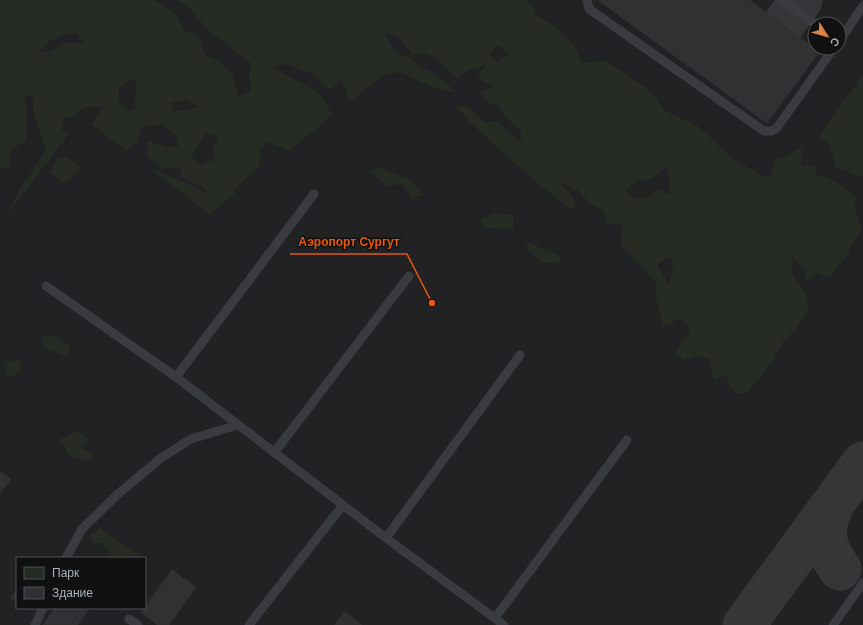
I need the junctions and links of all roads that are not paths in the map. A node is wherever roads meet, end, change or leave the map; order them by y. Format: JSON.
{"nodes":[{"id":1,"x":587,"y":0,"type":"edge"},
{"id":2,"x":782,"y":0,"type":"edge"},
{"id":3,"x":863,"y":6,"type":"edge"},
{"id":4,"x":807,"y":18,"type":"edge"},
{"id":5,"x":847,"y":29,"type":"edge"},
{"id":6,"x":828,"y":56,"type":"edge"},
{"id":7,"x":314,"y":194,"type":"dead end"},
{"id":8,"x":409,"y":276,"type":"dead end"},
{"id":9,"x":46,"y":286,"type":"dead end"},
{"id":10,"x":520,"y":355,"type":"dead end"},
{"id":11,"x":176,"y":377,"type":"junction"},
{"id":12,"x":238,"y":425,"type":"junction"},
{"id":13,"x":627,"y":440,"type":"dead end"},
{"id":14,"x":274,"y":453,"type":"junction"},
{"id":15,"x":343,"y":505,"type":"junction"},
{"id":16,"x":386,"y":538,"type":"junction"},
{"id":17,"x":67,"y":557,"type":"edge"},
{"id":18,"x":863,"y":584,"type":"edge"},
{"id":19,"x":43,"y":609,"type":"edge"},
{"id":20,"x":495,"y":618,"type":"junction"},
{"id":21,"x":129,"y":619,"type":"dead end"},
{"id":22,"x":35,"y":625,"type":"edge"},
{"id":23,"x":138,"y":625,"type":"edge"},
{"id":24,"x":249,"y":625,"type":"edge"},
{"id":25,"x":504,"y":625,"type":"edge"},
{"id":26,"x":833,"y":625,"type":"edge"}],
"edges":[{"from":1,"to":6,"type":"lane"},
{"from":2,"to":4,"type":"lane"},
{"from":3,"to":5,"type":"lane"},
{"from":7,"to":11,"type":"lane"},
{"from":8,"to":14,"type":"lane"},
{"from":9,"to":11,"type":"lane"},
{"from":10,"to":16,"type":"lane"},
{"from":11,"to":12,"type":"lane"},
{"from":12,"to":14,"type":"lane"},
{"from":12,"to":17,"type":"lane"},
{"from":13,"to":20,"type":"lane"},
{"from":14,"to":15,"type":"lane"},
{"from":15,"to":16,"type":"lane"},
{"from":15,"to":24,"type":"lane"},
{"from":16,"to":20,"type":"lane"},
{"from":18,"to":26,"type":"lane"},
{"from":19,"to":22,"type":"lane"},
{"from":20,"to":25,"type":"lane"},
{"from":21,"to":23,"type":"lane"}]}
